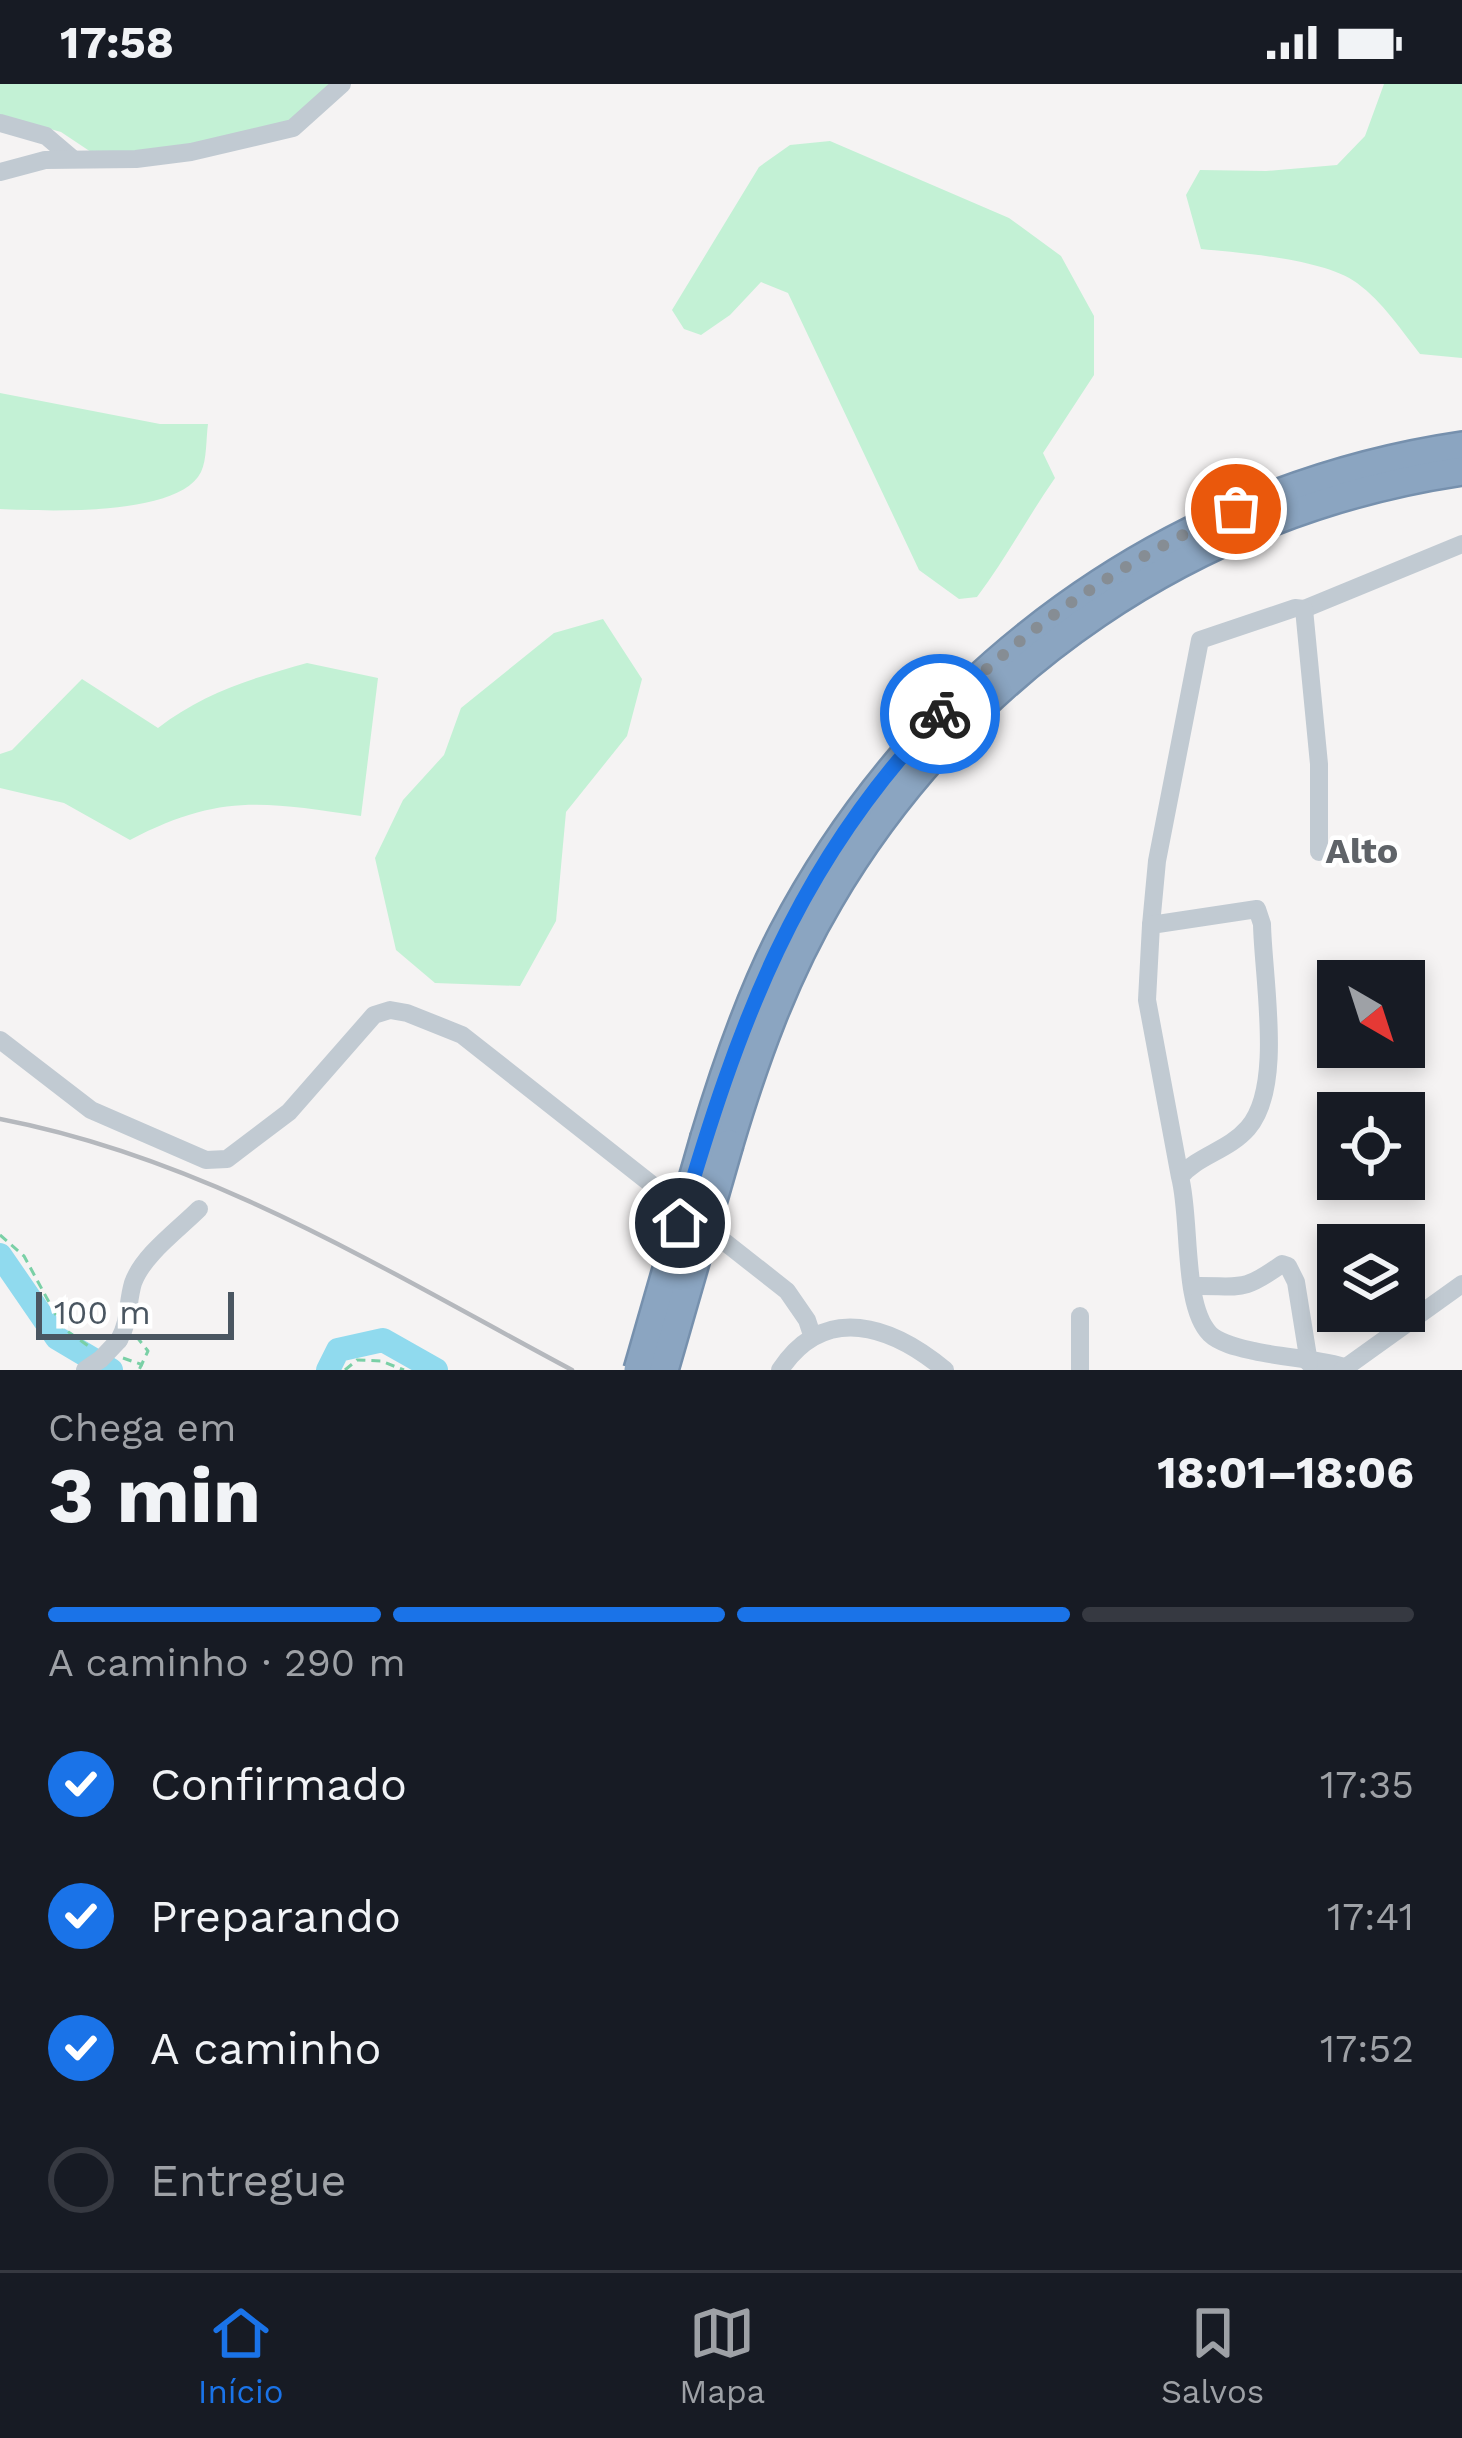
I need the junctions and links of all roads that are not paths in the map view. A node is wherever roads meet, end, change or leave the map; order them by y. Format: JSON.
{"nodes":[{"id":1,"x":342,"y":84,"type":"edge"},
{"id":2,"x":0,"y":123,"type":"edge"},
{"id":3,"x":73,"y":159,"type":"junction"},
{"id":4,"x":0,"y":172,"type":"edge"},
{"id":5,"x":1462,"y":446,"type":"edge"},
{"id":6,"x":1462,"y":471,"type":"edge"},
{"id":7,"x":1462,"y":544,"type":"edge"},
{"id":8,"x":1304,"y":610,"type":"junction"},
{"id":9,"x":1319,"y":852,"type":"dead end"},
{"id":10,"x":1151,"y":925,"type":"junction"},
{"id":11,"x":2,"y":1046,"type":"edge"},
{"id":12,"x":717,"y":1140,"type":"junction"},
{"id":13,"x":1180,"y":1177,"type":"junction"},
{"id":14,"x":199,"y":1209,"type":"dead end"},
{"id":15,"x":1462,"y":1284,"type":"edge"},
{"id":16,"x":1192,"y":1286,"type":"junction"},
{"id":17,"x":1080,"y":1316,"type":"dead end"},
{"id":18,"x":812,"y":1335,"type":"junction"},
{"id":19,"x":1310,"y":1363,"type":"junction"},
{"id":20,"x":1346,"y":1369,"type":"edge"},
{"id":21,"x":85,"y":1370,"type":"edge"},
{"id":22,"x":638,"y":1370,"type":"edge"},
{"id":23,"x":664,"y":1370,"type":"edge"},
{"id":24,"x":781,"y":1370,"type":"edge"},
{"id":25,"x":945,"y":1370,"type":"edge"},
{"id":26,"x":1080,"y":1370,"type":"edge"}],
"edges":[{"from":1,"to":3,"type":"street"},
{"from":2,"to":3,"type":"street"},
{"from":3,"to":4,"type":"street"},
{"from":5,"to":12,"type":"highway"},
{"from":6,"to":12,"type":"highway"},
{"from":7,"to":8,"type":"street"},
{"from":8,"to":9,"type":"street"},
{"from":8,"to":10,"type":"street"},
{"from":10,"to":13,"type":"street"},
{"from":10,"to":13,"type":"street"},
{"from":11,"to":18,"type":"street"},
{"from":12,"to":22,"type":"highway","bridge":true},
{"from":12,"to":23,"type":"highway","bridge":true},
{"from":13,"to":16,"type":"street"},
{"from":14,"to":21,"type":"street","bridge":true},
{"from":15,"to":20,"type":"street"},
{"from":16,"to":19,"type":"street"},
{"from":16,"to":19,"type":"street"},
{"from":17,"to":26,"type":"street"},
{"from":18,"to":24,"type":"street"},
{"from":18,"to":25,"type":"street"},
{"from":19,"to":20,"type":"street"}]}
